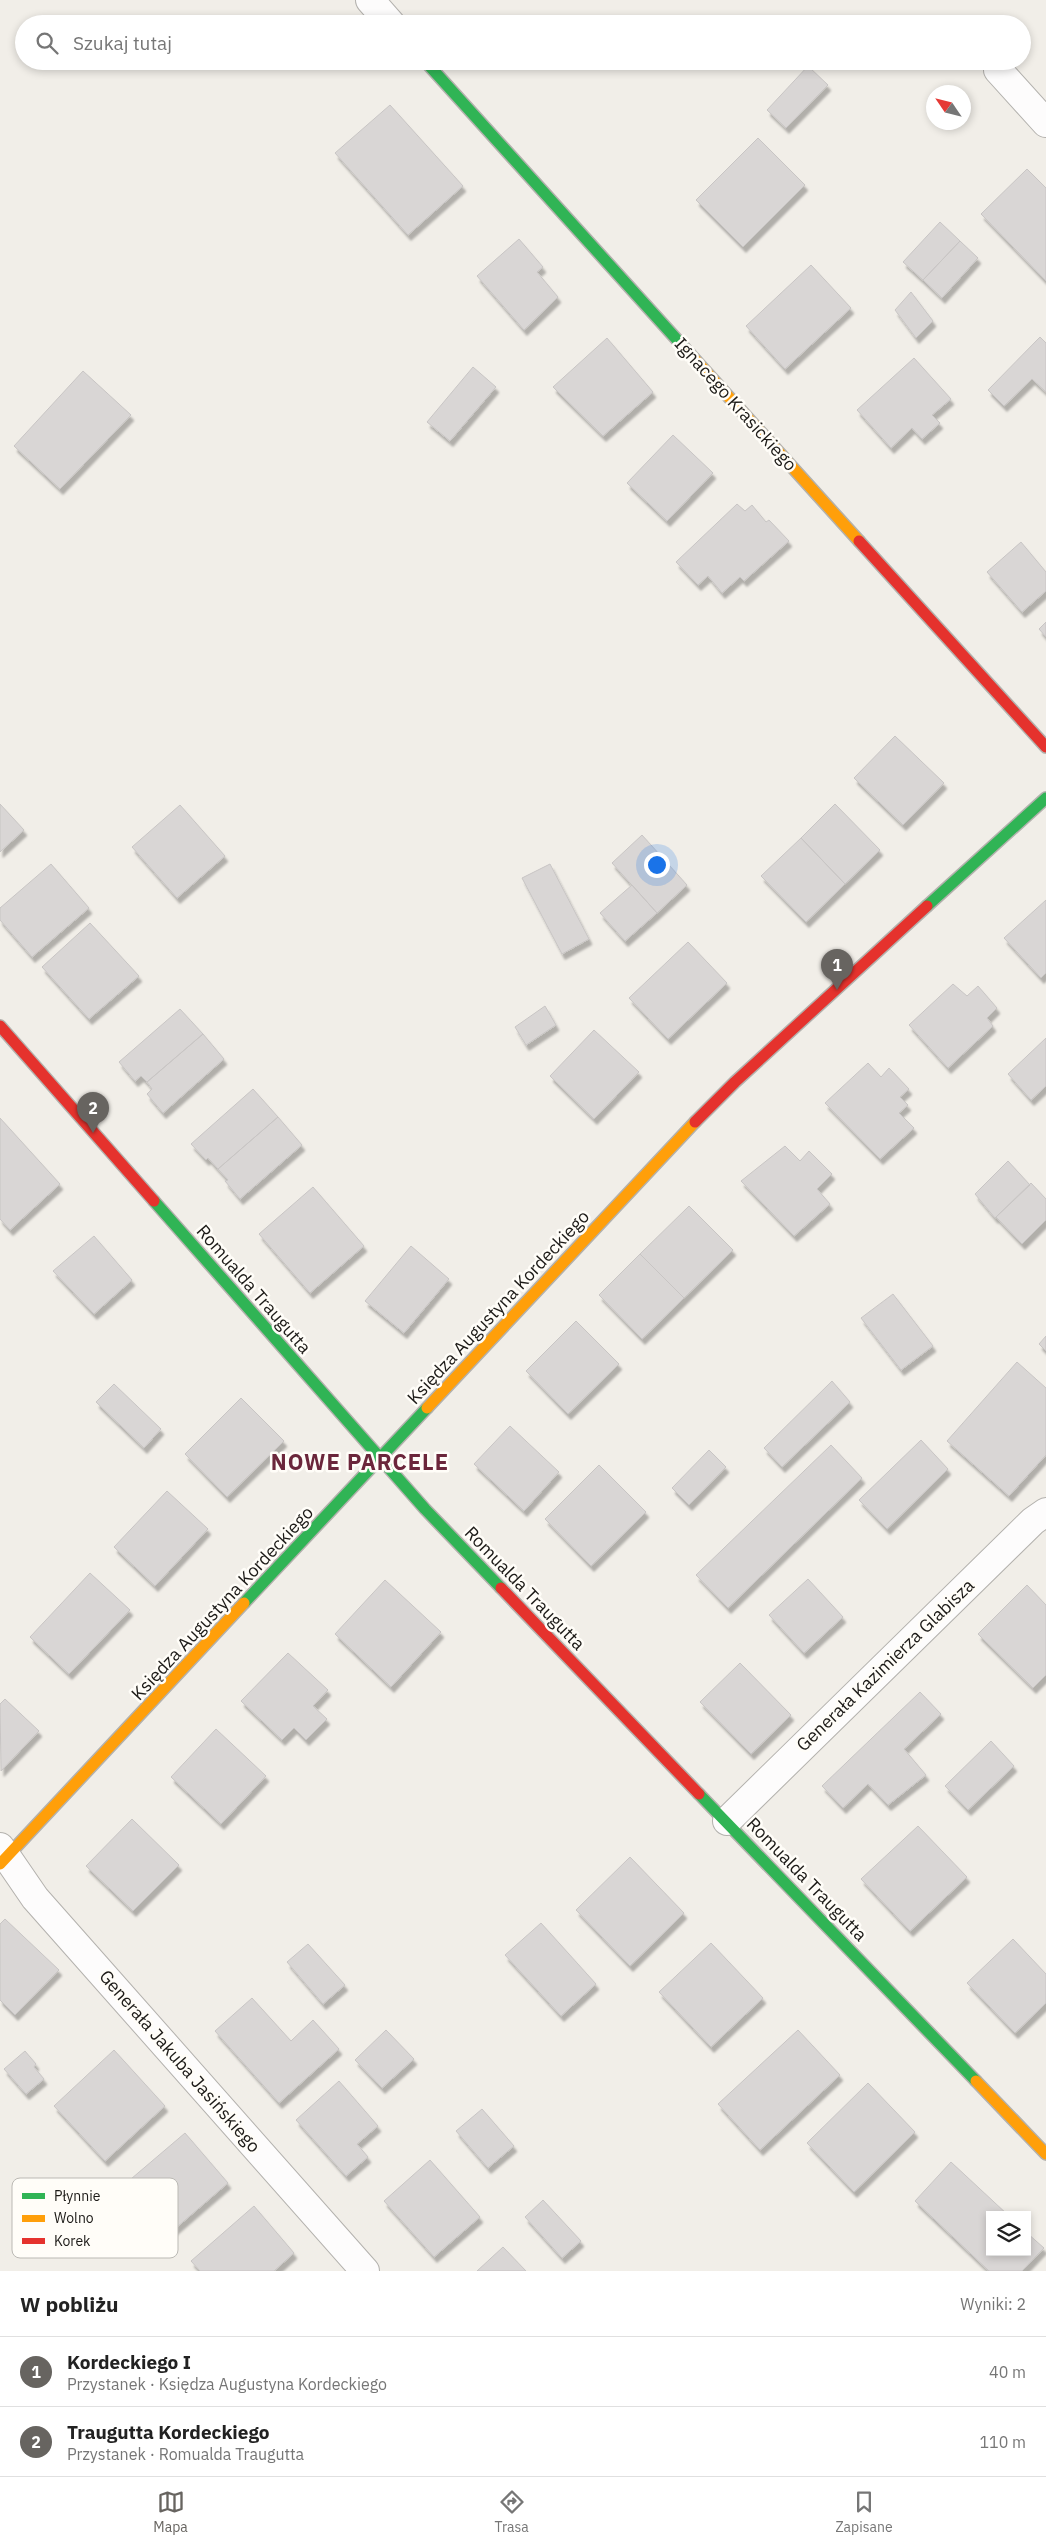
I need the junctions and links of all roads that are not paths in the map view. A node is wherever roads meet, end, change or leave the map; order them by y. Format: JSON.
{"nodes":[{"id":1,"x":370,"y":0,"type":"edge"},
{"id":2,"x":383,"y":15,"type":"edge"},
{"id":3,"x":433,"y":70,"type":"edge"},
{"id":4,"x":998,"y":70,"type":"dead end"},
{"id":5,"x":1046,"y":123,"type":"edge"},
{"id":6,"x":1046,"y":747,"type":"edge"},
{"id":7,"x":1046,"y":798,"type":"edge"},
{"id":8,"x":0,"y":1026,"type":"edge"},
{"id":9,"x":380,"y":1460,"type":"junction"},
{"id":10,"x":1046,"y":1512,"type":"edge"},
{"id":11,"x":727,"y":1821,"type":"junction"},
{"id":12,"x":2,"y":1856,"type":"edge"},
{"id":13,"x":1046,"y":2154,"type":"edge"},
{"id":14,"x":365,"y":2271,"type":"edge"}],
"edges":[{"from":1,"to":2,"type":"street"},
{"from":3,"to":6,"type":"street","name":"Ignacego Krasickiego"},
{"from":4,"to":5,"type":"street"},
{"from":7,"to":9,"type":"street","name":"Księdza Augustyna Kordeckiego"},
{"from":8,"to":9,"type":"street","name":"Romualda Traugutta"},
{"from":9,"to":11,"type":"street","name":"Romualda Traugutta"},
{"from":9,"to":12,"type":"street","name":"Księdza Augustyna Kordeckiego"},
{"from":10,"to":11,"type":"street","name":"Generała Kazimierza Glabisza"},
{"from":11,"to":13,"type":"street","name":"Romualda Traugutta"},
{"from":12,"to":14,"type":"street","name":"Generała Jakuba Jasińskiego"}]}
